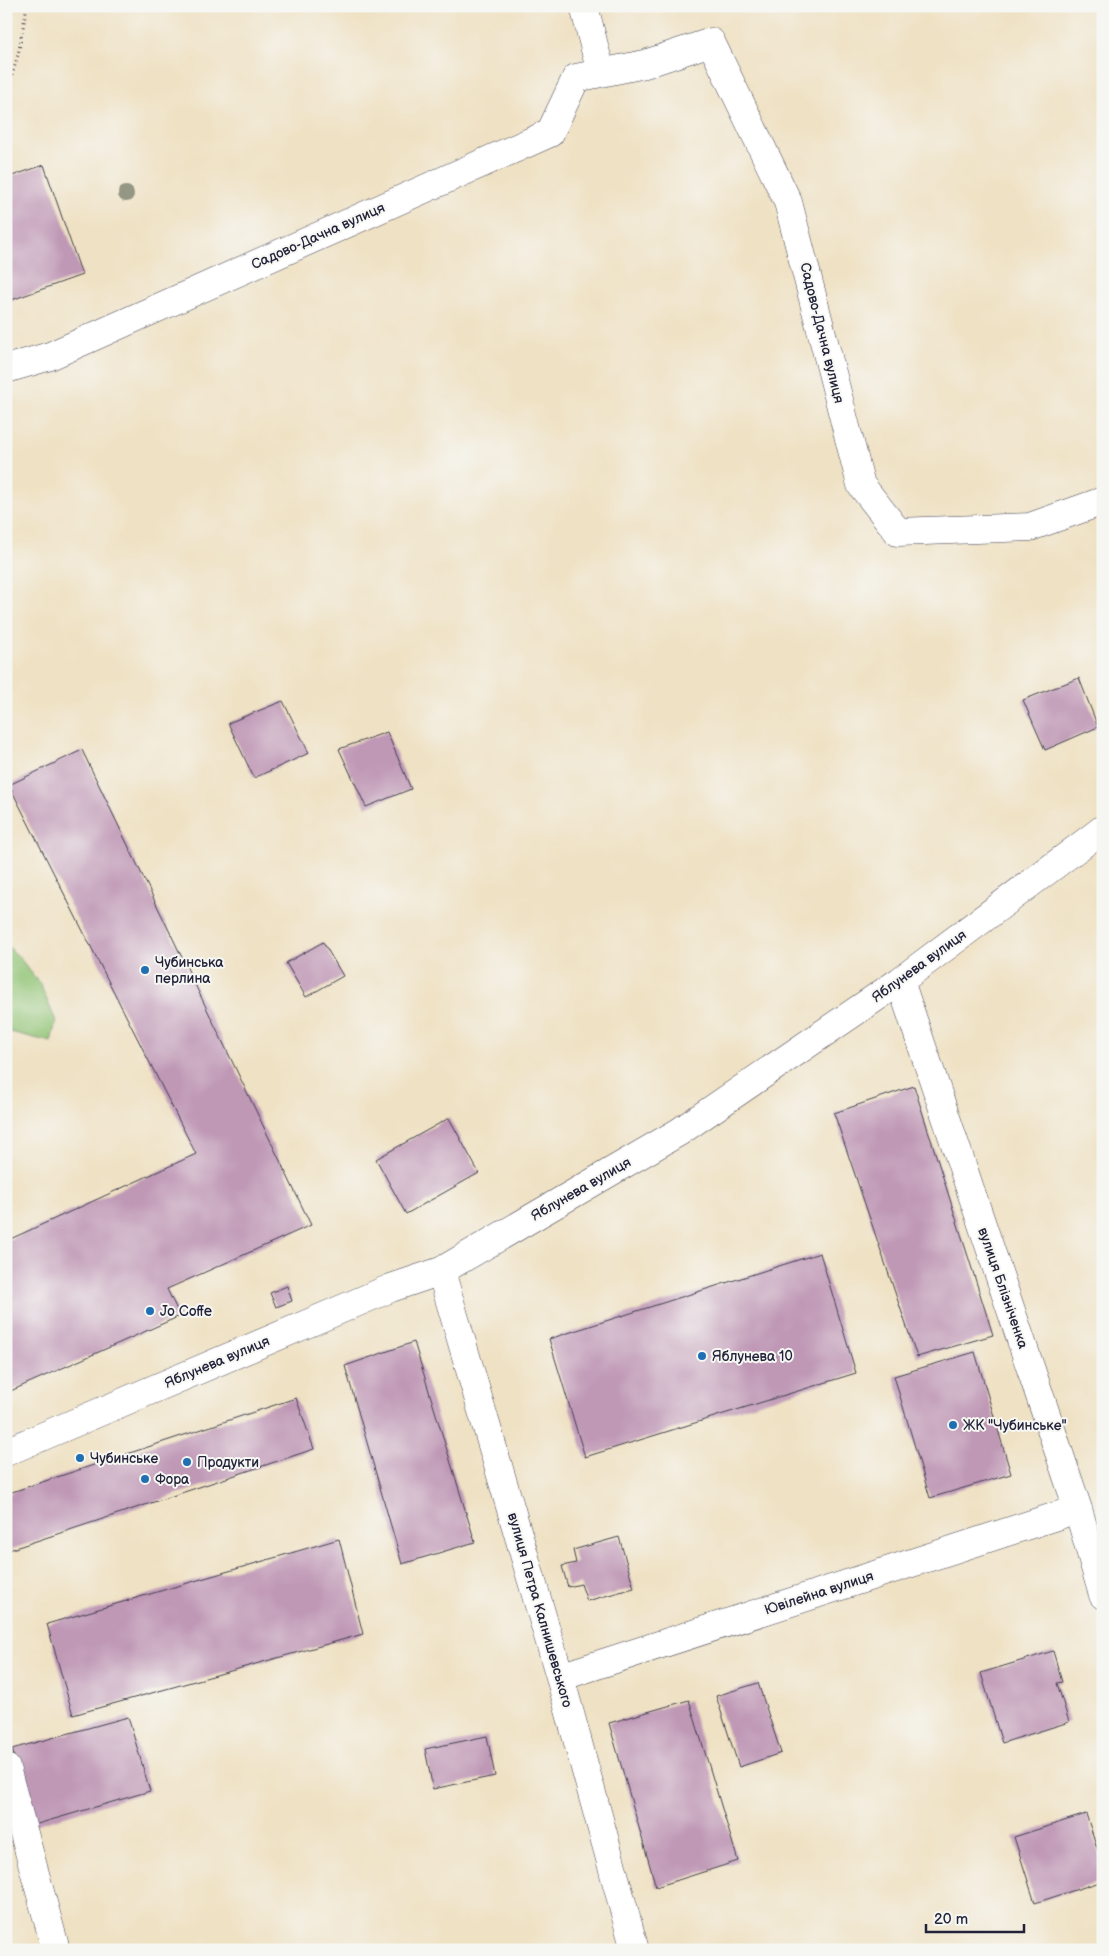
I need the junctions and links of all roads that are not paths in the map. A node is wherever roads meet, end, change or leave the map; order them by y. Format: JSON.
{"nodes":[{"id":1,"x":584,"y":6,"type":"edge"},
{"id":2,"x":601,"y":73,"type":"junction"},
{"id":3,"x":6,"y":369,"type":"edge"},
{"id":4,"x":1103,"y":501,"type":"edge"},
{"id":5,"x":1103,"y":829,"type":"edge"},
{"id":6,"x":900,"y":981,"type":"junction"},
{"id":7,"x":441,"y":1271,"type":"junction"},
{"id":8,"x":6,"y":1452,"type":"edge"},
{"id":9,"x":1078,"y":1509,"type":"junction"},
{"id":10,"x":1103,"y":1595,"type":"edge"},
{"id":11,"x":560,"y":1677,"type":"junction"},
{"id":12,"x":6,"y":1768,"type":"edge"},
{"id":13,"x":56,"y":1950,"type":"edge"},
{"id":14,"x":635,"y":1950,"type":"edge"}],
"edges":[{"from":1,"to":2,"type":"street"},
{"from":2,"to":3,"type":"street","name":"Садово-Дачна вулиця"},
{"from":2,"to":4,"type":"street","name":"Садово-Дачна вулиця"},
{"from":5,"to":6,"type":"street","name":"Яблунева вулиця"},
{"from":6,"to":7,"type":"street","name":"Яблунева вулиця"},
{"from":6,"to":9,"type":"street","name":"вулиця Блізніченка"},
{"from":7,"to":8,"type":"street","name":"Яблунева вулиця"},
{"from":7,"to":11,"type":"street","name":"вулиця Петра Калнишевського"},
{"from":9,"to":10,"type":"street","name":"вулиця Блізніченка"},
{"from":9,"to":11,"type":"street","name":"Ювілейна вулиця"},
{"from":11,"to":14,"type":"street","name":"вулиця Петра Калнишевського"},
{"from":12,"to":13,"type":"street"}]}
